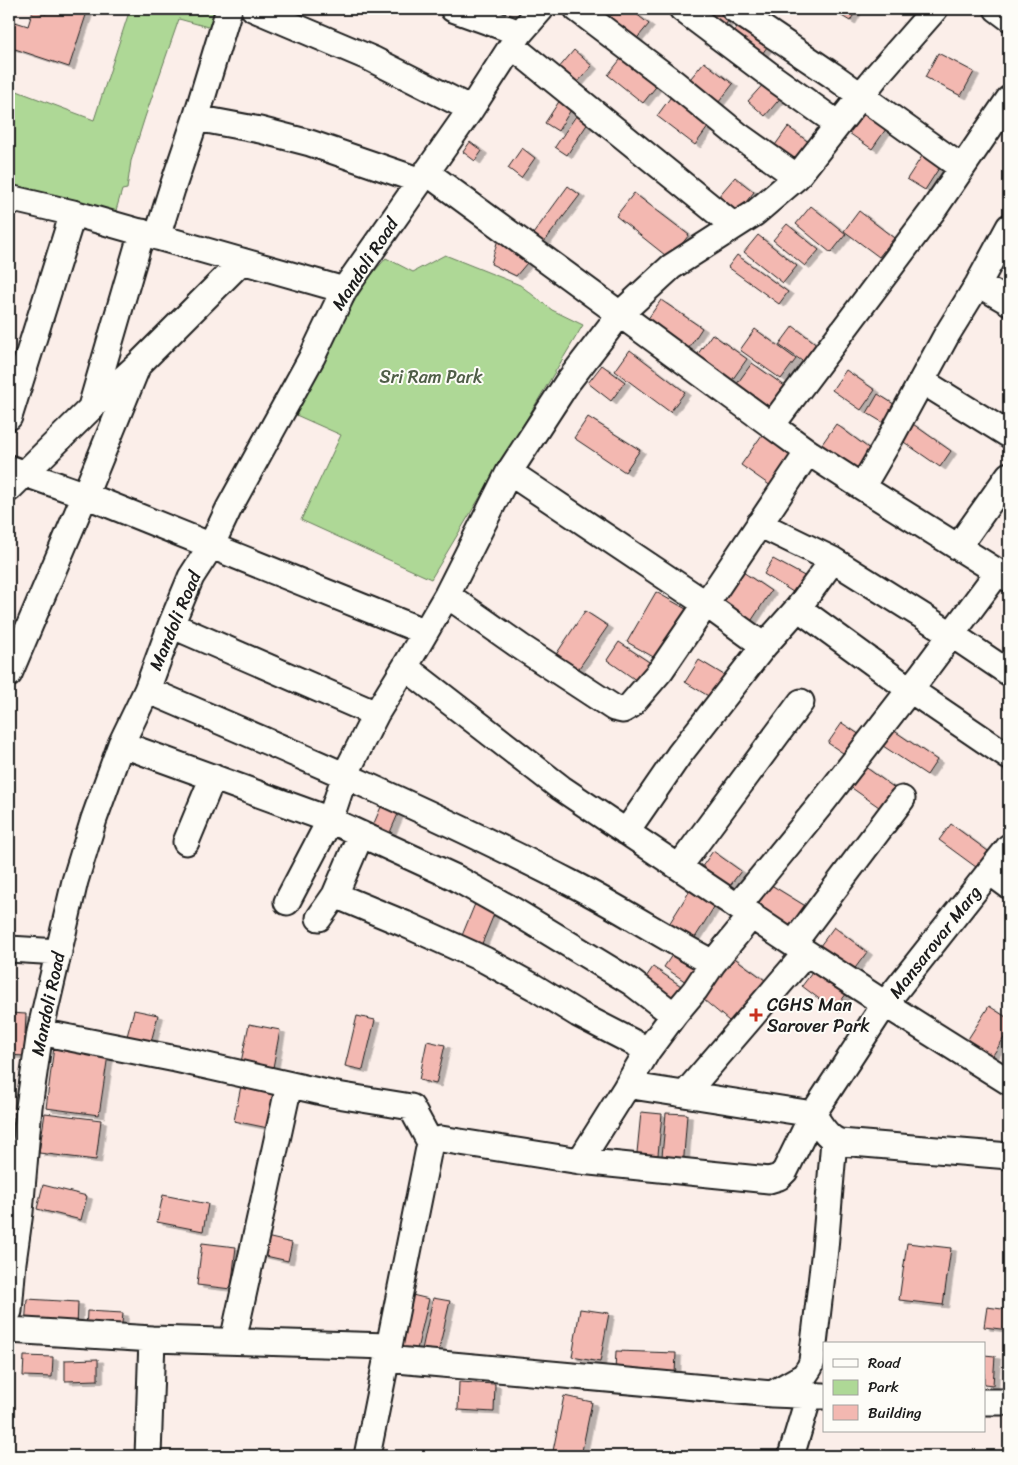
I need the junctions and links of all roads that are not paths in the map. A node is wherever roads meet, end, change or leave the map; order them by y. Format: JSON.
{"nodes":[{"id":1,"x":229,"y":9,"type":"edge"},
{"id":2,"x":254,"y":9,"type":"edge"},
{"id":3,"x":453,"y":9,"type":"edge"},
{"id":4,"x":541,"y":9,"type":"edge"},
{"id":5,"x":577,"y":9,"type":"edge"},
{"id":6,"x":682,"y":9,"type":"edge"},
{"id":7,"x":734,"y":9,"type":"edge"},
{"id":8,"x":934,"y":9,"type":"edge"},
{"id":9,"x":997,"y":9,"type":"edge"},
{"id":10,"x":766,"y":17,"type":"edge"},
{"id":11,"x":1009,"y":18,"type":"edge"},
{"id":12,"x":516,"y":40,"type":"junction"},
{"id":13,"x":860,"y":96,"type":"junction"},
{"id":14,"x":1009,"y":99,"type":"edge"},
{"id":15,"x":471,"y":109,"type":"junction"},
{"id":16,"x":196,"y":118,"type":"junction"},
{"id":17,"x":838,"y":124,"type":"junction"},
{"id":18,"x":962,"y":168,"type":"junction"},
{"id":19,"x":424,"y":176,"type":"junction"},
{"id":20,"x":797,"y":177,"type":"junction"},
{"id":21,"x":9,"y":198,"type":"edge"},
{"id":22,"x":73,"y":213,"type":"junction"},
{"id":23,"x":734,"y":226,"type":"junction"},
{"id":24,"x":1009,"y":227,"type":"edge"},
{"id":25,"x":150,"y":235,"type":"junction"},
{"id":26,"x":242,"y":261,"type":"junction"},
{"id":27,"x":978,"y":284,"type":"junction"},
{"id":28,"x":344,"y":290,"type":"junction"},
{"id":29,"x":1009,"y":302,"type":"edge"},
{"id":30,"x":620,"y":314,"type":"junction"},
{"id":31,"x":138,"y":364,"type":"junction"},
{"id":32,"x":922,"y":381,"type":"junction"},
{"id":33,"x":91,"y":408,"type":"junction"},
{"id":34,"x":9,"y":417,"type":"edge"},
{"id":35,"x":772,"y":425,"type":"junction"},
{"id":36,"x":1009,"y":435,"type":"edge"},
{"id":37,"x":808,"y":452,"type":"junction"},
{"id":38,"x":509,"y":472,"type":"junction"},
{"id":39,"x":13,"y":477,"type":"edge"},
{"id":40,"x":862,"y":487,"type":"junction"},
{"id":41,"x":1006,"y":489,"type":"edge"},
{"id":42,"x":85,"y":495,"type":"junction"},
{"id":43,"x":759,"y":524,"type":"junction"},
{"id":44,"x":212,"y":546,"type":"junction"},
{"id":45,"x":958,"y":547,"type":"junction"},
{"id":46,"x":833,"y":560,"type":"junction"},
{"id":47,"x":1004,"y":575,"type":"edge"},
{"id":48,"x":447,"y":595,"type":"junction"},
{"id":49,"x":706,"y":604,"type":"junction"},
{"id":50,"x":798,"y":608,"type":"junction"},
{"id":51,"x":171,"y":625,"type":"junction"},
{"id":52,"x":425,"y":632,"type":"junction"},
{"id":53,"x":951,"y":634,"type":"junction"},
{"id":54,"x":764,"y":646,"type":"junction"},
{"id":55,"x":405,"y":667,"type":"junction"},
{"id":56,"x":1009,"y":673,"type":"edge"},
{"id":57,"x":9,"y":674,"type":"edge"},
{"id":58,"x":909,"y":689,"type":"junction"},
{"id":59,"x":147,"y":690,"type":"junction"},
{"id":60,"x":801,"y":702,"type":"dead end"},
{"id":61,"x":376,"y":714,"type":"junction"},
{"id":62,"x":121,"y":744,"type":"junction"},
{"id":63,"x":1009,"y":757,"type":"edge"},
{"id":64,"x":345,"y":775,"type":"junction"},
{"id":65,"x":213,"y":778,"type":"junction"},
{"id":66,"x":902,"y":799,"type":"dead end"},
{"id":67,"x":330,"y":820,"type":"junction"},
{"id":68,"x":626,"y":832,"type":"junction"},
{"id":69,"x":361,"y":834,"type":"junction"},
{"id":70,"x":186,"y":842,"type":"dead end"},
{"id":71,"x":1009,"y":847,"type":"edge"},
{"id":72,"x":679,"y":868,"type":"junction"},
{"id":73,"x":1000,"y":879,"type":"edge"},
{"id":74,"x":335,"y":895,"type":"junction"},
{"id":75,"x":287,"y":902,"type":"dead end"},
{"id":76,"x":745,"y":911,"type":"junction"},
{"id":77,"x":319,"y":918,"type":"dead end"},
{"id":78,"x":799,"y":948,"type":"junction"},
{"id":79,"x":9,"y":949,"type":"edge"},
{"id":80,"x":59,"y":952,"type":"junction"},
{"id":81,"x":713,"y":963,"type":"junction"},
{"id":82,"x":886,"y":1004,"type":"junction"},
{"id":83,"x":674,"y":1015,"type":"junction"},
{"id":84,"x":40,"y":1032,"type":"junction"},
{"id":85,"x":648,"y":1050,"type":"junction"},
{"id":86,"x":1009,"y":1082,"type":"edge"},
{"id":87,"x":289,"y":1085,"type":"junction"},
{"id":88,"x":624,"y":1090,"type":"junction"},
{"id":89,"x":685,"y":1094,"type":"junction"},
{"id":90,"x":813,"y":1114,"type":"junction"},
{"id":91,"x":834,"y":1140,"type":"junction"},
{"id":92,"x":431,"y":1144,"type":"junction"},
{"id":93,"x":1009,"y":1156,"type":"edge"},
{"id":94,"x":580,"y":1160,"type":"junction"},
{"id":95,"x":9,"y":1311,"type":"edge"},
{"id":96,"x":9,"y":1330,"type":"edge"},
{"id":97,"x":152,"y":1339,"type":"junction"},
{"id":98,"x":233,"y":1341,"type":"junction"},
{"id":99,"x":387,"y":1353,"type":"junction"},
{"id":100,"x":772,"y":1394,"type":"junction"},
{"id":101,"x":817,"y":1396,"type":"edge"},
{"id":102,"x":986,"y":1402,"type":"edge"},
{"id":103,"x":1009,"y":1402,"type":"edge"},
{"id":104,"x":148,"y":1456,"type":"edge"},
{"id":105,"x":367,"y":1456,"type":"edge"},
{"id":106,"x":791,"y":1456,"type":"edge"}],
"edges":[{"from":1,"to":16,"type":"street"},
{"from":2,"to":15,"type":"street"},
{"from":3,"to":12,"type":"street"},
{"from":4,"to":12,"type":"street","name":"Mandoli Road"},
{"from":5,"to":20,"type":"street"},
{"from":6,"to":17,"type":"street"},
{"from":7,"to":10,"type":"street"},
{"from":8,"to":13,"type":"street"},
{"from":9,"to":11,"type":"street"},
{"from":10,"to":13,"type":"street"},
{"from":12,"to":15,"type":"street","name":"Mandoli Road"},
{"from":12,"to":23,"type":"street"},
{"from":13,"to":17,"type":"street"},
{"from":13,"to":18,"type":"street"},
{"from":14,"to":18,"type":"street"},
{"from":15,"to":19,"type":"street","name":"Mandoli Road"},
{"from":16,"to":19,"type":"street"},
{"from":16,"to":25,"type":"street"},
{"from":17,"to":20,"type":"street"},
{"from":18,"to":35,"type":"street"},
{"from":19,"to":28,"type":"street","name":"Mandoli Road"},
{"from":19,"to":30,"type":"street"},
{"from":20,"to":23,"type":"street"},
{"from":21,"to":22,"type":"street"},
{"from":22,"to":25,"type":"street"},
{"from":22,"to":34,"type":"street"},
{"from":23,"to":30,"type":"street"},
{"from":24,"to":27,"type":"street"},
{"from":25,"to":26,"type":"street"},
{"from":25,"to":33,"type":"street"},
{"from":26,"to":28,"type":"street"},
{"from":26,"to":31,"type":"street"},
{"from":27,"to":29,"type":"street"},
{"from":27,"to":32,"type":"street"},
{"from":28,"to":44,"type":"street","name":"Mandoli Road"},
{"from":30,"to":35,"type":"street"},
{"from":30,"to":38,"type":"street"},
{"from":31,"to":33,"type":"street"},
{"from":31,"to":42,"type":"street"},
{"from":32,"to":36,"type":"street"},
{"from":32,"to":40,"type":"street"},
{"from":33,"to":39,"type":"street"},
{"from":35,"to":37,"type":"street"},
{"from":37,"to":40,"type":"street"},
{"from":37,"to":43,"type":"street"},
{"from":38,"to":48,"type":"street"},
{"from":38,"to":49,"type":"street"},
{"from":39,"to":42,"type":"street"},
{"from":40,"to":45,"type":"street"},
{"from":41,"to":45,"type":"street"},
{"from":42,"to":44,"type":"street"},
{"from":42,"to":57,"type":"street"},
{"from":43,"to":46,"type":"street"},
{"from":43,"to":49,"type":"street"},
{"from":44,"to":51,"type":"street","name":"Mandoli Road"},
{"from":44,"to":52,"type":"street"},
{"from":45,"to":47,"type":"street"},
{"from":46,"to":50,"type":"street"},
{"from":46,"to":53,"type":"street"},
{"from":47,"to":53,"type":"street"},
{"from":48,"to":49,"type":"street"},
{"from":48,"to":52,"type":"street"},
{"from":49,"to":54,"type":"street"},
{"from":50,"to":54,"type":"street"},
{"from":50,"to":58,"type":"street"},
{"from":51,"to":59,"type":"street","name":"Mandoli Road"},
{"from":51,"to":61,"type":"street"},
{"from":52,"to":55,"type":"street"},
{"from":53,"to":56,"type":"street"},
{"from":53,"to":58,"type":"street"},
{"from":54,"to":68,"type":"street"},
{"from":55,"to":61,"type":"street"},
{"from":55,"to":68,"type":"street"},
{"from":58,"to":63,"type":"street"},
{"from":58,"to":76,"type":"street"},
{"from":59,"to":62,"type":"street","name":"Mandoli Road"},
{"from":59,"to":64,"type":"street"},
{"from":60,"to":72,"type":"street"},
{"from":61,"to":64,"type":"street"},
{"from":62,"to":65,"type":"street"},
{"from":62,"to":80,"type":"street","name":"Mandoli Road"},
{"from":64,"to":67,"type":"street"},
{"from":64,"to":81,"type":"street"},
{"from":65,"to":67,"type":"street"},
{"from":65,"to":70,"type":"street"},
{"from":66,"to":78,"type":"street"},
{"from":67,"to":69,"type":"street"},
{"from":67,"to":75,"type":"street"},
{"from":68,"to":72,"type":"street"},
{"from":69,"to":74,"type":"street"},
{"from":69,"to":83,"type":"street"},
{"from":71,"to":73,"type":"street","name":"Mansarovar Marg"},
{"from":72,"to":76,"type":"street"},
{"from":73,"to":82,"type":"street","name":"Mansarovar Marg"},
{"from":74,"to":77,"type":"street"},
{"from":74,"to":85,"type":"street"},
{"from":76,"to":78,"type":"street"},
{"from":76,"to":81,"type":"street"},
{"from":78,"to":82,"type":"street"},
{"from":78,"to":89,"type":"street"},
{"from":79,"to":80,"type":"street"},
{"from":80,"to":84,"type":"street","name":"Mandoli Road"},
{"from":81,"to":83,"type":"street"},
{"from":82,"to":86,"type":"street"},
{"from":82,"to":90,"type":"street","name":"Mansarovar Marg"},
{"from":83,"to":85,"type":"street"},
{"from":84,"to":87,"type":"street"},
{"from":84,"to":95,"type":"street","name":"Mandoli Road"},
{"from":85,"to":88,"type":"street"},
{"from":87,"to":92,"type":"street"},
{"from":87,"to":98,"type":"street"},
{"from":88,"to":89,"type":"street"},
{"from":88,"to":94,"type":"street"},
{"from":89,"to":90,"type":"street"},
{"from":90,"to":91,"type":"street"},
{"from":90,"to":94,"type":"street","name":"Mansarovar Marg"},
{"from":91,"to":93,"type":"street"},
{"from":91,"to":100,"type":"street"},
{"from":92,"to":94,"type":"street","name":"Mansarovar Marg"},
{"from":92,"to":99,"type":"street"},
{"from":96,"to":97,"type":"street"},
{"from":97,"to":98,"type":"street"},
{"from":97,"to":104,"type":"street"},
{"from":98,"to":99,"type":"street"},
{"from":99,"to":100,"type":"street"},
{"from":99,"to":105,"type":"street"},
{"from":100,"to":101,"type":"street"},
{"from":101,"to":106,"type":"street"},
{"from":102,"to":103,"type":"street"}]}
